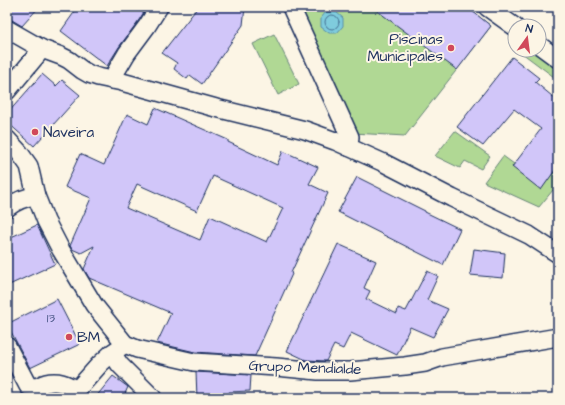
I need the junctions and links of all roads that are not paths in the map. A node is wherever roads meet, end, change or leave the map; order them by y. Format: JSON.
{"nodes":[{"id":1,"x":160,"y":7,"type":"edge"},
{"id":2,"x":291,"y":7,"type":"edge"},
{"id":3,"x":487,"y":7,"type":"edge"},
{"id":4,"x":507,"y":21,"type":"edge"},
{"id":5,"x":7,"y":28,"type":"edge"},
{"id":6,"x":42,"y":49,"type":"junction"},
{"id":7,"x":547,"y":51,"type":"edge"},
{"id":8,"x":558,"y":59,"type":"edge"},
{"id":9,"x":111,"y":80,"type":"junction"},
{"id":10,"x":7,"y":91,"type":"edge"},
{"id":11,"x":7,"y":139,"type":"edge"},
{"id":12,"x":348,"y":147,"type":"junction"},
{"id":13,"x":36,"y":196,"type":"junction"},
{"id":14,"x":7,"y":208,"type":"edge"},
{"id":15,"x":558,"y":254,"type":"edge"},
{"id":16,"x":558,"y":337,"type":"edge"},
{"id":17,"x":7,"y":346,"type":"edge"},
{"id":18,"x":118,"y":348,"type":"junction"},
{"id":19,"x":76,"y":394,"type":"edge"},
{"id":20,"x":153,"y":398,"type":"edge"}],
"edges":[{"from":1,"to":9,"type":"street"},
{"from":2,"to":12,"type":"street"},
{"from":3,"to":4,"type":"street"},
{"from":5,"to":6,"type":"street"},
{"from":6,"to":9,"type":"street"},
{"from":6,"to":10,"type":"street"},
{"from":7,"to":8,"type":"street"},
{"from":9,"to":12,"type":"street"},
{"from":11,"to":13,"type":"street"},
{"from":12,"to":15,"type":"street"},
{"from":13,"to":14,"type":"street"},
{"from":13,"to":18,"type":"street"},
{"from":16,"to":18,"type":"street","name":"Grupo Mendialde"},
{"from":17,"to":19,"type":"street"},
{"from":18,"to":19,"type":"street"},
{"from":18,"to":20,"type":"street"}]}
